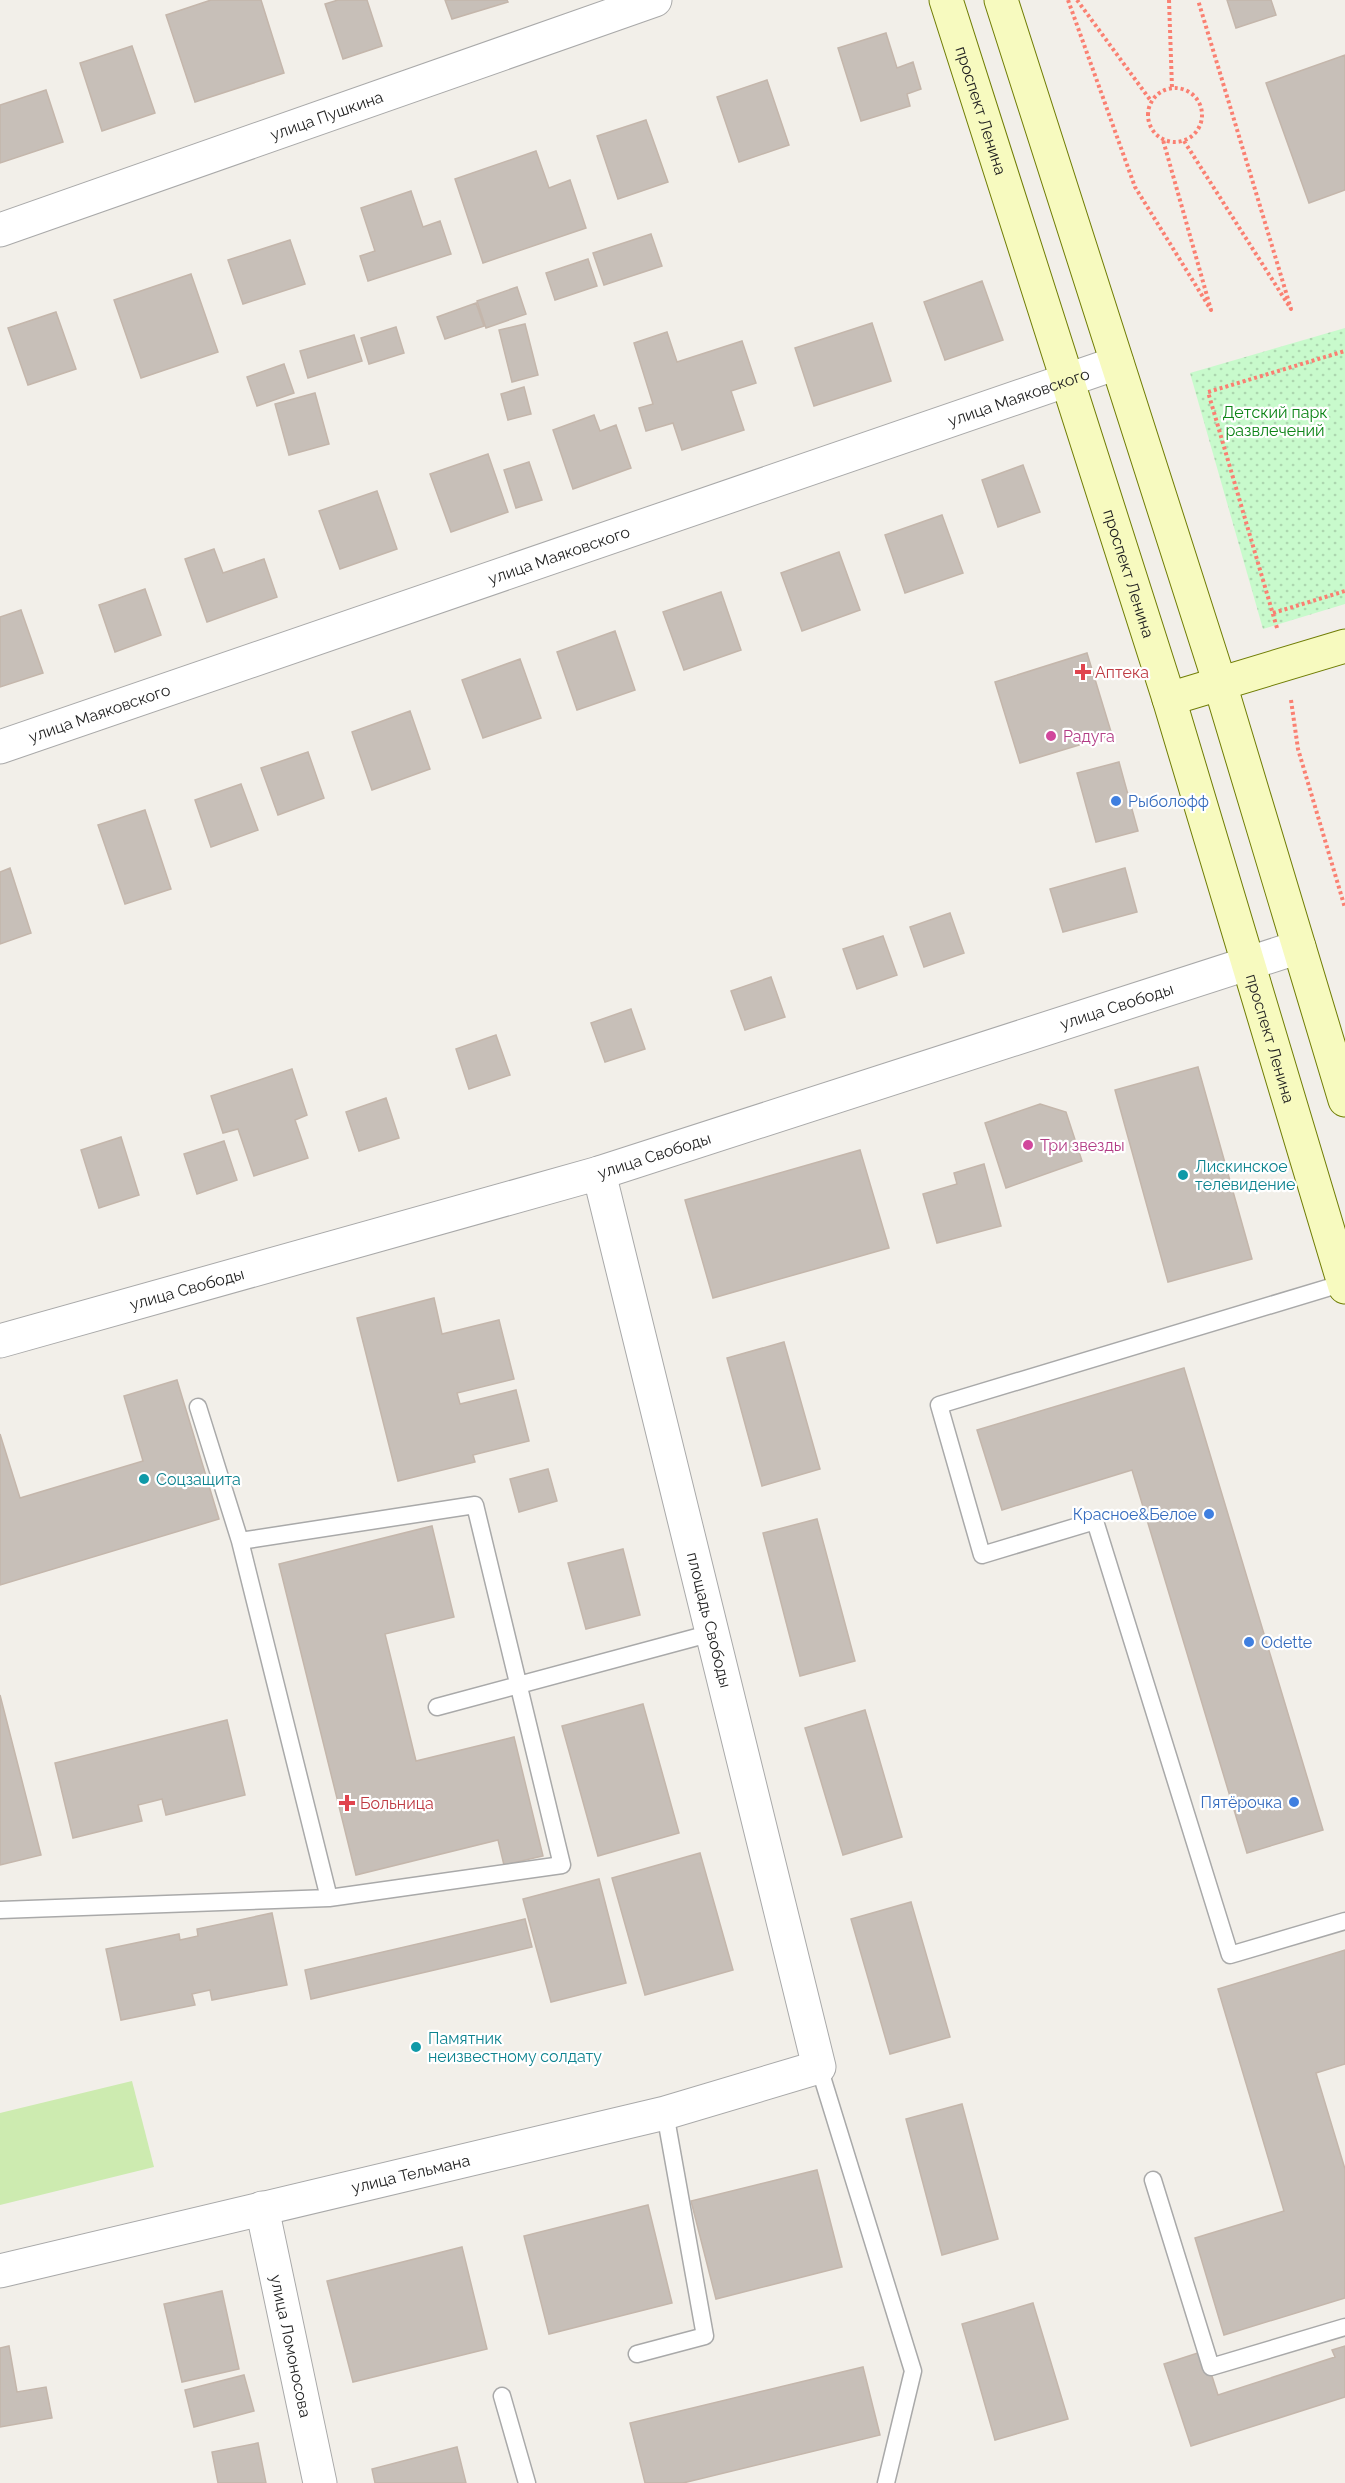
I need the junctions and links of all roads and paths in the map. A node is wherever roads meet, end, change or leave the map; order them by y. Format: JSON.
{"nodes":[{"id":1,"x":655,"y":0,"type":"edge"},
{"id":2,"x":946,"y":0,"type":"edge"},
{"id":3,"x":1001,"y":0,"type":"edge"},
{"id":4,"x":1068,"y":0,"type":"edge"},
{"id":5,"x":1077,"y":0,"type":"edge"},
{"id":6,"x":1169,"y":0,"type":"edge"},
{"id":7,"x":1198,"y":0,"type":"edge"},
{"id":8,"x":1172,"y":88,"type":"junction"},
{"id":9,"x":1151,"y":101,"type":"junction"},
{"id":10,"x":1163,"y":140,"type":"junction"},
{"id":11,"x":1184,"y":141,"type":"junction"},
{"id":12,"x":0,"y":230,"type":"edge"},
{"id":13,"x":1345,"y":351,"type":"edge"},
{"id":14,"x":1117,"y":363,"type":"junction"},
{"id":15,"x":1067,"y":380,"type":"junction"},
{"id":16,"x":1345,"y":591,"type":"edge"},
{"id":17,"x":1273,"y":613,"type":"junction"},
{"id":18,"x":1345,"y":646,"type":"edge"},
{"id":19,"x":1286,"y":664,"type":"junction"},
{"id":20,"x":1220,"y":684,"type":"junction"},
{"id":21,"x":1169,"y":699,"type":"junction"},
{"id":22,"x":0,"y":747,"type":"edge"},
{"id":23,"x":1345,"y":908,"type":"edge"},
{"id":24,"x":1299,"y":947,"type":"junction"},
{"id":25,"x":1249,"y":963,"type":"junction"},
{"id":26,"x":1345,"y":1100,"type":"edge"},
{"id":27,"x":600,"y":1173,"type":"junction"},
{"id":28,"x":1344,"y":1285,"type":"edge"},
{"id":29,"x":0,"y":1341,"type":"edge"},
{"id":30,"x":198,"y":1407,"type":"dead end"},
{"id":31,"x":240,"y":1541,"type":"junction"},
{"id":32,"x":712,"y":1633,"type":"junction"},
{"id":33,"x":519,"y":1685,"type":"junction"},
{"id":34,"x":437,"y":1707,"type":"dead end"},
{"id":35,"x":329,"y":1898,"type":"junction"},
{"id":36,"x":0,"y":1910,"type":"edge"},
{"id":37,"x":1345,"y":1921,"type":"edge"},
{"id":38,"x":819,"y":2067,"type":"junction"},
{"id":39,"x":665,"y":2114,"type":"junction"},
{"id":40,"x":1153,"y":2180,"type":"dead end"},
{"id":41,"x":262,"y":2208,"type":"junction"},
{"id":42,"x":0,"y":2271,"type":"edge"},
{"id":43,"x":1345,"y":2327,"type":"edge"},
{"id":44,"x":637,"y":2354,"type":"dead end"},
{"id":45,"x":502,"y":2396,"type":"dead end"},
{"id":46,"x":320,"y":2483,"type":"edge"},
{"id":47,"x":527,"y":2483,"type":"edge"},
{"id":48,"x":886,"y":2483,"type":"edge"}],
"edges":[{"from":1,"to":12,"type":"street","name":"улица Пушкина"},
{"from":2,"to":15,"type":"main road","name":"проспект Ленина"},
{"from":3,"to":14,"type":"main road"},
{"from":4,"to":10,"type":"path"},
{"from":5,"to":9,"type":"path"},
{"from":6,"to":8,"type":"path"},
{"from":7,"to":11,"type":"path"},
{"from":8,"to":9,"type":"path"},
{"from":8,"to":11,"type":"path"},
{"from":9,"to":10,"type":"path"},
{"from":10,"to":11,"type":"path"},
{"from":13,"to":17,"type":"path"},
{"from":14,"to":15,"type":"street","name":"улица Маяковского"},
{"from":14,"to":20,"type":"main road"},
{"from":15,"to":21,"type":"main road","name":"проспект Ленина"},
{"from":15,"to":22,"type":"street","name":"улица Маяковского"},
{"from":16,"to":17,"type":"path"},
{"from":17,"to":19,"type":"path"},
{"from":18,"to":19,"type":"main road"},
{"from":19,"to":20,"type":"main road"},
{"from":19,"to":23,"type":"path"},
{"from":20,"to":21,"type":"main road"},
{"from":20,"to":24,"type":"main road"},
{"from":21,"to":25,"type":"main road","name":"проспект Ленина"},
{"from":24,"to":25,"type":"street","name":"улица Свободы"},
{"from":24,"to":26,"type":"main road"},
{"from":25,"to":27,"type":"street","name":"улица Свободы"},
{"from":25,"to":28,"type":"main road","name":"проспект Ленина"},
{"from":27,"to":29,"type":"street","name":"улица Свободы"},
{"from":27,"to":32,"type":"street","name":"площадь Свободы"},
{"from":28,"to":37,"type":"lane"},
{"from":30,"to":31,"type":"lane"},
{"from":31,"to":33,"type":"lane"},
{"from":31,"to":35,"type":"lane"},
{"from":32,"to":33,"type":"lane"},
{"from":32,"to":38,"type":"street","name":"площадь Свободы"},
{"from":33,"to":34,"type":"lane"},
{"from":33,"to":35,"type":"lane"},
{"from":35,"to":36,"type":"lane"},
{"from":38,"to":39,"type":"street","name":"улица Тельмана"},
{"from":38,"to":48,"type":"lane"},
{"from":39,"to":41,"type":"street","name":"улица Тельмана"},
{"from":39,"to":44,"type":"lane"},
{"from":40,"to":43,"type":"lane"},
{"from":41,"to":42,"type":"street","name":"улица Тельмана"},
{"from":41,"to":46,"type":"street","name":"улица Ломоносова"},
{"from":45,"to":47,"type":"lane"}]}
